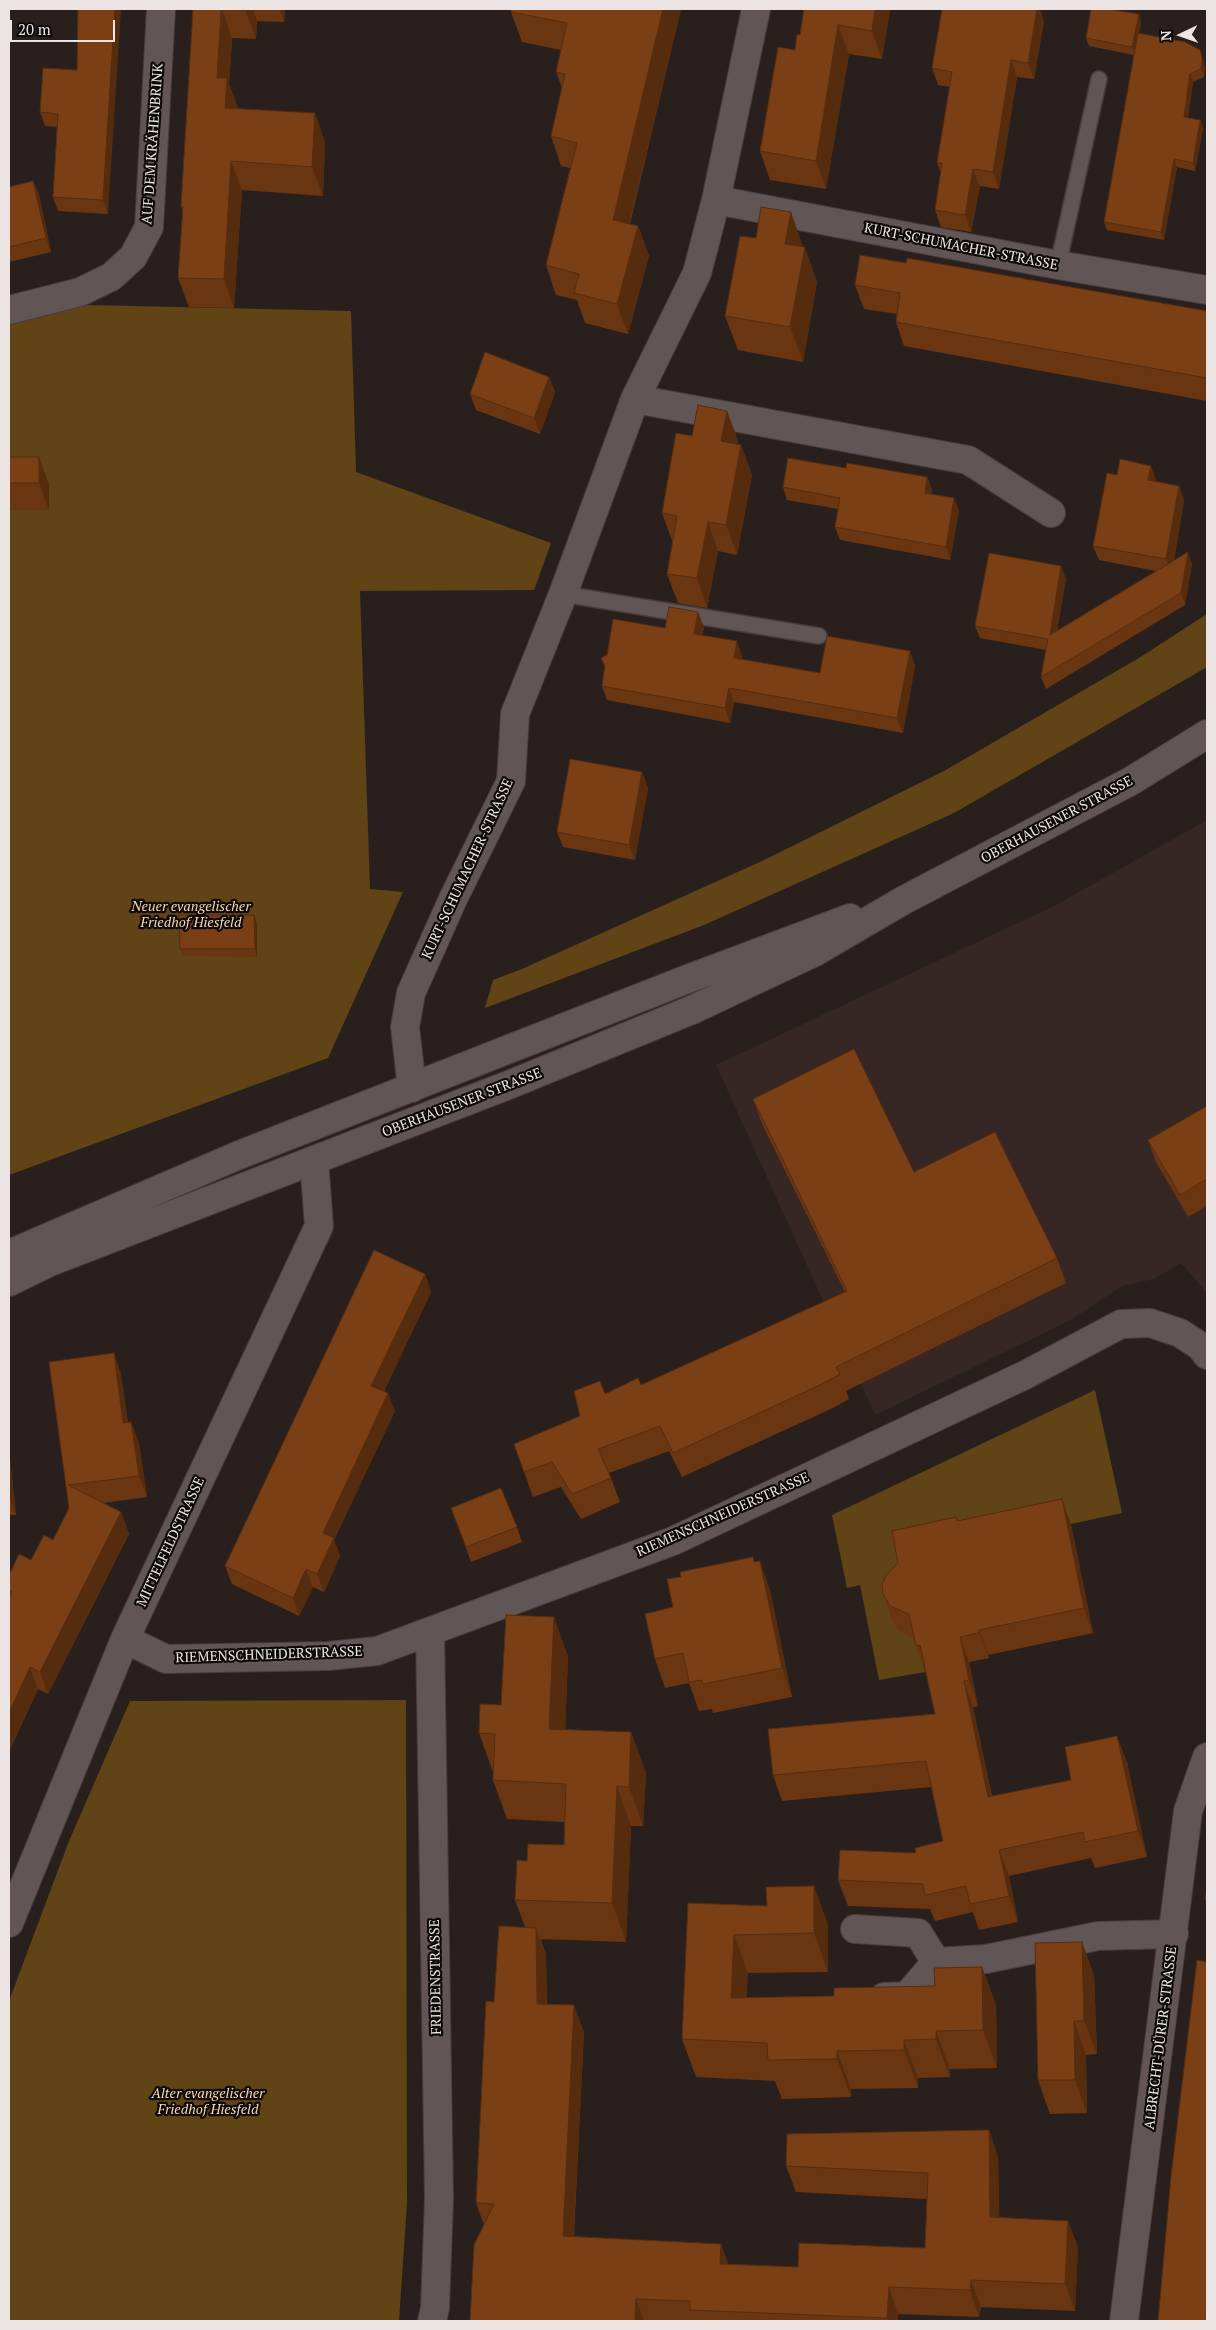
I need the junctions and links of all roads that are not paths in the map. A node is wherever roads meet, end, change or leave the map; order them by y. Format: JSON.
{"nodes":[{"id":1,"x":161,"y":9,"type":"edge"},
{"id":2,"x":756,"y":9,"type":"edge"},
{"id":3,"x":1099,"y":79,"type":"dead end"},
{"id":4,"x":716,"y":200,"type":"junction"},
{"id":5,"x":1058,"y":265,"type":"junction"},
{"id":6,"x":1207,"y":290,"type":"edge"},
{"id":7,"x":9,"y":310,"type":"edge"},
{"id":8,"x":635,"y":399,"type":"junction"},
{"id":9,"x":1050,"y":513,"type":"dead end"},
{"id":10,"x":563,"y":594,"type":"junction"},
{"id":11,"x":819,"y":636,"type":"dead end"},
{"id":12,"x":1207,"y":734,"type":"edge"},
{"id":13,"x":904,"y":900,"type":"junction"},
{"id":14,"x":412,"y":1088,"type":"junction"},
{"id":15,"x":314,"y":1160,"type":"junction"},
{"id":16,"x":9,"y":1254,"type":"edge"},
{"id":17,"x":9,"y":1282,"type":"edge"},
{"id":18,"x":1207,"y":1355,"type":"edge"},
{"id":19,"x":430,"y":1632,"type":"junction"},
{"id":20,"x":126,"y":1639,"type":"junction"},
{"id":21,"x":1207,"y":1757,"type":"edge"},
{"id":22,"x":9,"y":1923,"type":"edge"},
{"id":23,"x":855,"y":1929,"type":"dead end"},
{"id":24,"x":1174,"y":1934,"type":"junction"},
{"id":25,"x":936,"y":1962,"type":"junction"},
{"id":26,"x":860,"y":1997,"type":"edge"},
{"id":27,"x":432,"y":2321,"type":"edge"},
{"id":28,"x":1124,"y":2321,"type":"edge"}],
"edges":[{"from":1,"to":7,"type":"street","name":"AUF DEM KRÄHENBRINK"},
{"from":2,"to":4,"type":"street","name":"KURT-SCHUMACHER-STRASSE"},
{"from":3,"to":5,"type":"lane"},
{"from":4,"to":5,"type":"street","name":"KURT-SCHUMACHER-STRASSE"},
{"from":4,"to":8,"type":"street","name":"KURT-SCHUMACHER-STRASSE"},
{"from":5,"to":6,"type":"street","name":"KURT-SCHUMACHER-STRASSE"},
{"from":8,"to":9,"type":"street"},
{"from":8,"to":10,"type":"street","name":"KURT-SCHUMACHER-STRASSE"},
{"from":10,"to":11,"type":"lane"},
{"from":10,"to":14,"type":"street","name":"KURT-SCHUMACHER-STRASSE"},
{"from":12,"to":13,"type":"street","name":"OBERHAUSENER STRASSE"},
{"from":13,"to":14,"type":"street","name":"OBERHAUSENER STRASSE"},
{"from":13,"to":15,"type":"street","name":"OBERHAUSENER STRASSE"},
{"from":14,"to":16,"type":"street","name":"OBERHAUSENER STRASSE"},
{"from":15,"to":17,"type":"street","name":"OBERHAUSENER STRASSE"},
{"from":15,"to":20,"type":"street","name":"MITTELFELDSTRASSE"},
{"from":18,"to":19,"type":"street","name":"RIEMENSCHNEIDERSTRASSE"},
{"from":19,"to":20,"type":"street","name":"RIEMENSCHNEIDERSTRASSE"},
{"from":19,"to":27,"type":"street","name":"FRIEDENSTRASSE"},
{"from":20,"to":22,"type":"street","name":"MITTELFELDSTRASSE"},
{"from":21,"to":24,"type":"street","name":"ALBRECHT-DÜRER-STRASSE"},
{"from":23,"to":25,"type":"street"},
{"from":24,"to":25,"type":"street"},
{"from":24,"to":28,"type":"street","name":"ALBRECHT-DÜRER-STRASSE"},
{"from":25,"to":26,"type":"street"}]}
